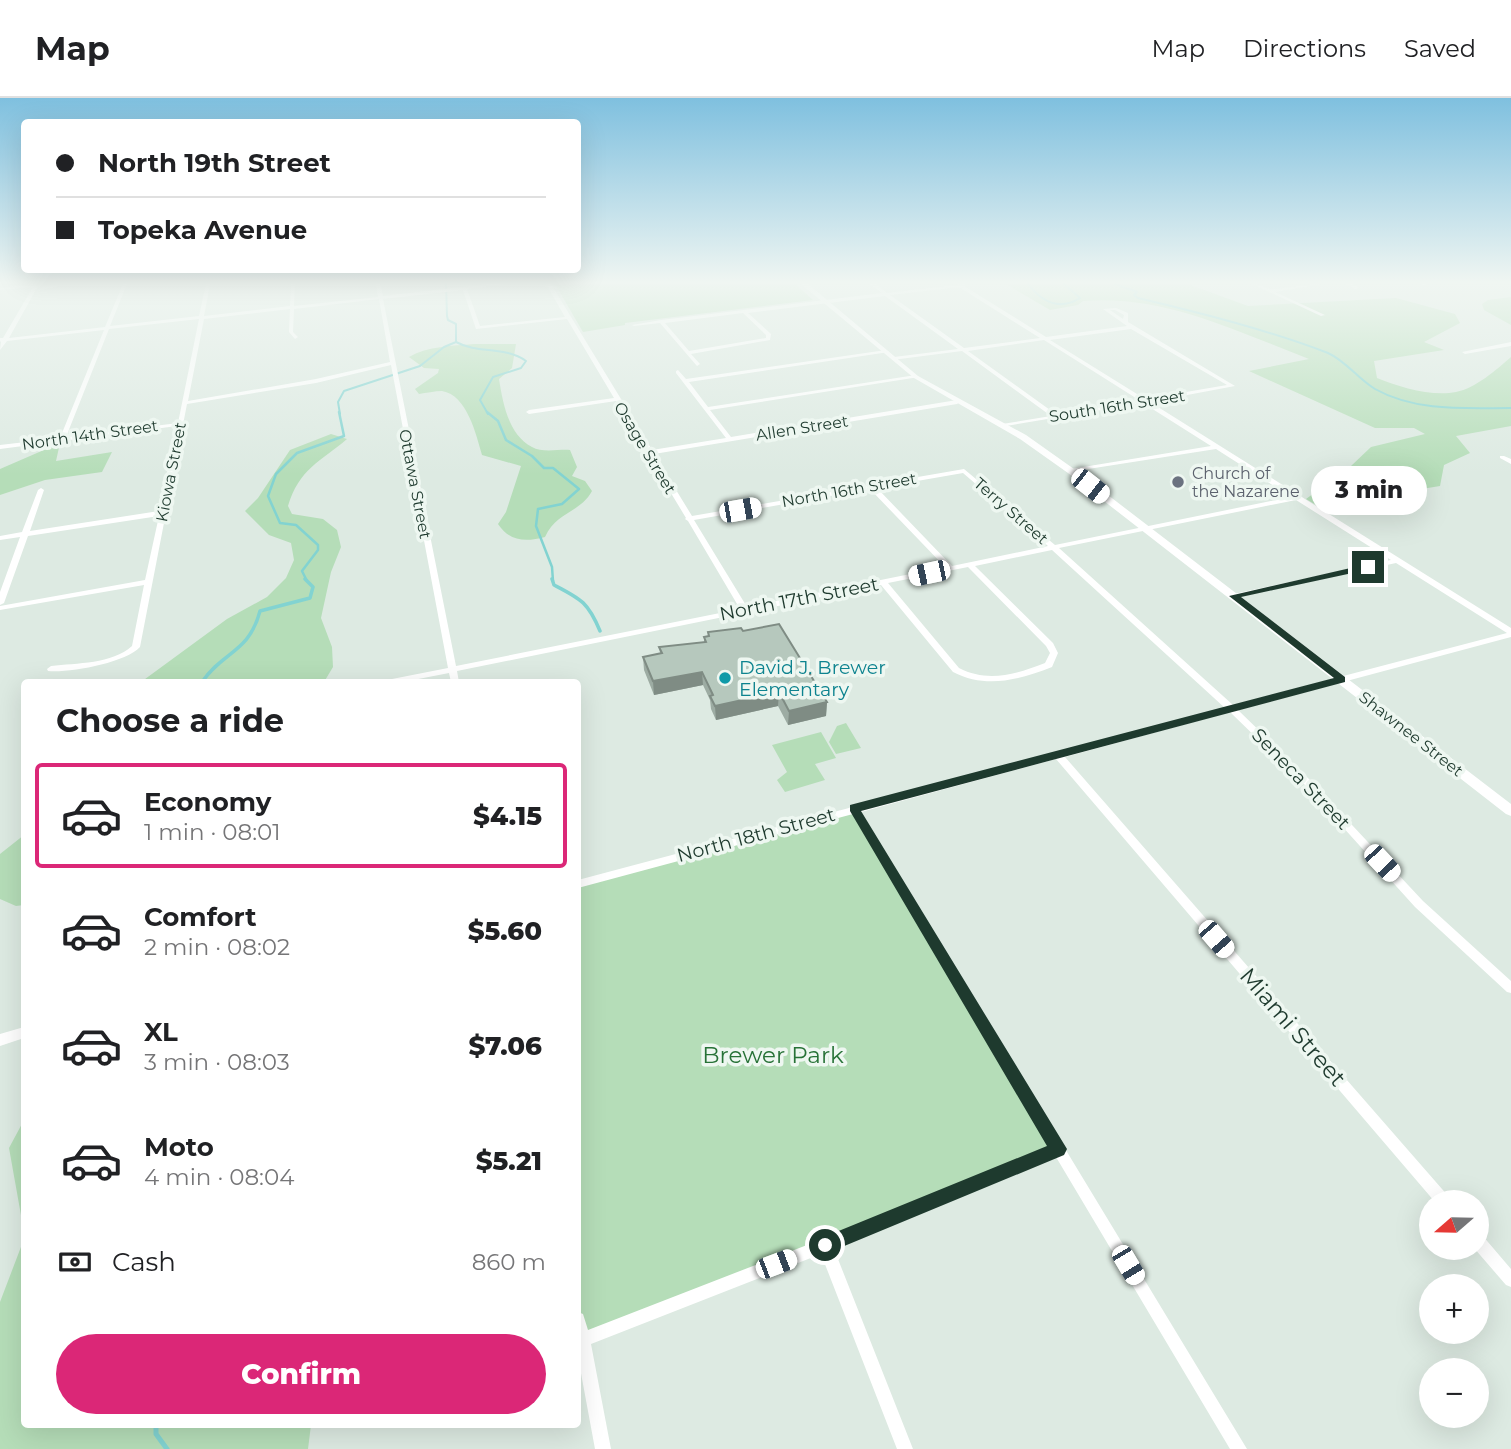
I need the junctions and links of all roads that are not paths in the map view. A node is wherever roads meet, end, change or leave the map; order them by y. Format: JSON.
{"nodes":[{"id":1,"x":98,"y":347,"type":"edge"},
{"id":2,"x":195,"y":347,"type":"edge"},
{"id":3,"x":389,"y":347,"type":"edge"},
{"id":4,"x":583,"y":347,"type":"edge"},
{"id":5,"x":684,"y":347,"type":"edge"},
{"id":6,"x":723,"y":347,"type":"edge"},
{"id":7,"x":880,"y":347,"type":"edge"},
{"id":8,"x":959,"y":347,"type":"edge"},
{"id":9,"x":983,"y":347,"type":"edge"},
{"id":10,"x":1059,"y":347,"type":"edge"},
{"id":11,"x":1166,"y":347,"type":"edge"},
{"id":12,"x":1493,"y":347,"type":"edge"},
{"id":13,"x":963,"y":350,"type":"junction"},
{"id":14,"x":886,"y":352,"type":"junction"},
{"id":15,"x":1465,"y":352,"type":"dead end"},
{"id":16,"x":689,"y":353,"type":"junction"},
{"id":17,"x":894,"y":359,"type":"junction"},
{"id":18,"x":392,"y":363,"type":"junction"},
{"id":19,"x":697,"y":363,"type":"dead end"},
{"id":20,"x":678,"y":372,"type":"dead end"},
{"id":21,"x":916,"y":377,"type":"junction"},
{"id":22,"x":685,"y":381,"type":"junction"},
{"id":23,"x":615,"y":400,"type":"junction"},
{"id":24,"x":1143,"y":401,"type":"junction"},
{"id":25,"x":957,"y":402,"type":"junction"},
{"id":26,"x":184,"y":403,"type":"junction"},
{"id":27,"x":706,"y":409,"type":"junction"},
{"id":28,"x":529,"y":412,"type":"dead end"},
{"id":29,"x":1055,"y":416,"type":"junction"},
{"id":30,"x":180,"y":424,"type":"junction"},
{"id":31,"x":1002,"y":426,"type":"junction"},
{"id":32,"x":62,"y":439,"type":"junction"},
{"id":33,"x":730,"y":440,"type":"junction"},
{"id":34,"x":0,"y":447,"type":"edge"},
{"id":35,"x":1216,"y":447,"type":"junction"},
{"id":36,"x":647,"y":453,"type":"junction"},
{"id":37,"x":1511,"y":455,"type":"edge"},
{"id":38,"x":1511,"y":461,"type":"edge"},
{"id":39,"x":1072,"y":471,"type":"junction"},
{"id":40,"x":969,"y":474,"type":"joint"},
{"id":41,"x":871,"y":486,"type":"junction"},
{"id":42,"x":41,"y":490,"type":"dead end"},
{"id":43,"x":1295,"y":498,"type":"junction"},
{"id":44,"x":163,"y":513,"type":"junction"},
{"id":45,"x":688,"y":519,"type":"junction"},
{"id":46,"x":1144,"y":528,"type":"junction"},
{"id":47,"x":24,"y":535,"type":"junction"},
{"id":48,"x":0,"y":538,"type":"edge"},
{"id":49,"x":1053,"y":547,"type":"junction"},
{"id":50,"x":1395,"y":561,"type":"junction"},
{"id":51,"x":970,"y":565,"type":"junction"},
{"id":52,"x":951,"y":569,"type":"junction"},
{"id":53,"x":149,"y":582,"type":"junction"},
{"id":54,"x":884,"y":583,"type":"junction"},
{"id":55,"x":1234,"y":596,"type":"junction"},
{"id":56,"x":0,"y":603,"type":"edge"},
{"id":57,"x":0,"y":608,"type":"edge"},
{"id":58,"x":744,"y":610,"type":"junction"},
{"id":59,"x":1511,"y":633,"type":"edge"},
{"id":60,"x":51,"y":669,"type":"dead end"},
{"id":61,"x":453,"y":670,"type":"junction"},
{"id":62,"x":407,"y":679,"type":"edge"},
{"id":63,"x":454,"y":679,"type":"edge"},
{"id":64,"x":1342,"y":680,"type":"junction"},
{"id":65,"x":1231,"y":709,"type":"junction"},
{"id":66,"x":1059,"y":756,"type":"junction"},
{"id":67,"x":854,"y":808,"type":"junction"},
{"id":68,"x":1511,"y":811,"type":"edge"},
{"id":69,"x":581,"y":883,"type":"edge"},
{"id":70,"x":1511,"y":988,"type":"edge"},
{"id":71,"x":21,"y":1034,"type":"edge"},
{"id":72,"x":0,"y":1040,"type":"edge"},
{"id":73,"x":1059,"y":1149,"type":"junction"},
{"id":74,"x":1434,"y":1190,"type":"edge"},
{"id":75,"x":825,"y":1245,"type":"junction"},
{"id":76,"x":1489,"y":1254,"type":"edge"},
{"id":77,"x":1511,"y":1280,"type":"edge"},
{"id":78,"x":581,"y":1335,"type":"edge"},
{"id":79,"x":582,"y":1340,"type":"junction"},
{"id":80,"x":603,"y":1449,"type":"edge"},
{"id":81,"x":905,"y":1449,"type":"edge"},
{"id":82,"x":1239,"y":1449,"type":"edge"}],
"edges":[{"from":1,"to":32,"type":"street"},
{"from":2,"to":26,"type":"street","name":"Kiowa Street"},
{"from":3,"to":18,"type":"street","name":"Ottawa Street"},
{"from":4,"to":23,"type":"street","name":"Osage Street"},
{"from":5,"to":16,"type":"street"},
{"from":6,"to":16,"type":"street"},
{"from":7,"to":14,"type":"street","name":"Shawnee Street"},
{"from":8,"to":13,"type":"street"},
{"from":9,"to":13,"type":"street"},
{"from":10,"to":24,"type":"street"},
{"from":11,"to":24,"type":"street","name":"South 16th Street"},
{"from":12,"to":15,"type":"street"},
{"from":13,"to":17,"type":"street"},
{"from":13,"to":29,"type":"street"},
{"from":14,"to":17,"type":"street","name":"Shawnee Street"},
{"from":14,"to":22,"type":"street"},
{"from":16,"to":19,"type":"street"},
{"from":17,"to":21,"type":"street","name":"Shawnee Street"},
{"from":18,"to":26,"type":"street"},
{"from":18,"to":61,"type":"street","name":"Ottawa Street"},
{"from":20,"to":22,"type":"street"},
{"from":21,"to":25,"type":"street","name":"Shawnee Street"},
{"from":21,"to":27,"type":"street"},
{"from":22,"to":27,"type":"street"},
{"from":23,"to":28,"type":"street"},
{"from":23,"to":36,"type":"street","name":"Osage Street"},
{"from":24,"to":29,"type":"street","name":"South 16th Street"},
{"from":24,"to":35,"type":"street"},
{"from":25,"to":31,"type":"street","name":"Shawnee Street"},
{"from":25,"to":33,"type":"street","name":"Allen Street"},
{"from":26,"to":30,"type":"street","name":"Kiowa Street"},
{"from":27,"to":33,"type":"street"},
{"from":29,"to":31,"type":"street","name":"South 16th Street"},
{"from":30,"to":32,"type":"street","name":"North 14th Street"},
{"from":30,"to":44,"type":"street","name":"Kiowa Street"},
{"from":31,"to":39,"type":"street","name":"Shawnee Street"},
{"from":32,"to":34,"type":"street","name":"North 14th Street"},
{"from":33,"to":36,"type":"street","name":"Allen Street"},
{"from":35,"to":39,"type":"street"},
{"from":35,"to":43,"type":"street"},
{"from":36,"to":45,"type":"street","name":"Osage Street"},
{"from":37,"to":38,"type":"street"},
{"from":39,"to":46,"type":"street","name":"Shawnee Street"},
{"from":40,"to":41,"type":"street","name":"North 16th Street"},
{"from":40,"to":49,"type":"street","name":"Terry Street"},
{"from":41,"to":45,"type":"street","name":"North 16th Street"},
{"from":41,"to":52,"type":"street"},
{"from":42,"to":47,"type":"street"},
{"from":43,"to":46,"type":"street","name":"North 17th Street"},
{"from":43,"to":50,"type":"street"},
{"from":44,"to":47,"type":"street"},
{"from":44,"to":53,"type":"street","name":"Kiowa Street"},
{"from":45,"to":58,"type":"street","name":"Osage Street"},
{"from":46,"to":49,"type":"street","name":"North 17th Street"},
{"from":46,"to":55,"type":"street","name":"Shawnee Street"},
{"from":47,"to":48,"type":"street"},
{"from":47,"to":56,"type":"street"},
{"from":49,"to":51,"type":"street","name":"North 17th Street"},
{"from":49,"to":65,"type":"street","name":"Seneca Street"},
{"from":50,"to":55,"type":"street"},
{"from":50,"to":59,"type":"street"},
{"from":51,"to":52,"type":"street","name":"North 17th Street"},
{"from":51,"to":54,"type":"street"},
{"from":52,"to":54,"type":"street","name":"North 17th Street"},
{"from":53,"to":57,"type":"street"},
{"from":53,"to":60,"type":"street","name":"Kiowa Street"},
{"from":54,"to":58,"type":"street","name":"North 17th Street"},
{"from":55,"to":64,"type":"street","name":"Shawnee Street"},
{"from":58,"to":61,"type":"street","name":"North 17th Street"},
{"from":59,"to":64,"type":"street","name":"North 18th Street"},
{"from":61,"to":62,"type":"street","name":"North 17th Street"},
{"from":61,"to":63,"type":"street","name":"Ottawa Street"},
{"from":64,"to":65,"type":"street","name":"North 18th Street"},
{"from":64,"to":68,"type":"street","name":"Shawnee Street"},
{"from":65,"to":66,"type":"street","name":"North 18th Street"},
{"from":65,"to":70,"type":"street","name":"Seneca Street"},
{"from":66,"to":67,"type":"street","name":"North 18th Street"},
{"from":66,"to":74,"type":"street","name":"Miami Street"},
{"from":67,"to":69,"type":"street","name":"North 18th Street"},
{"from":67,"to":73,"type":"street"},
{"from":71,"to":72,"type":"street"},
{"from":73,"to":75,"type":"street"},
{"from":73,"to":82,"type":"street"},
{"from":75,"to":79,"type":"street"},
{"from":75,"to":81,"type":"street"},
{"from":76,"to":77,"type":"street"},
{"from":78,"to":79,"type":"street"},
{"from":79,"to":80,"type":"street"}]}
